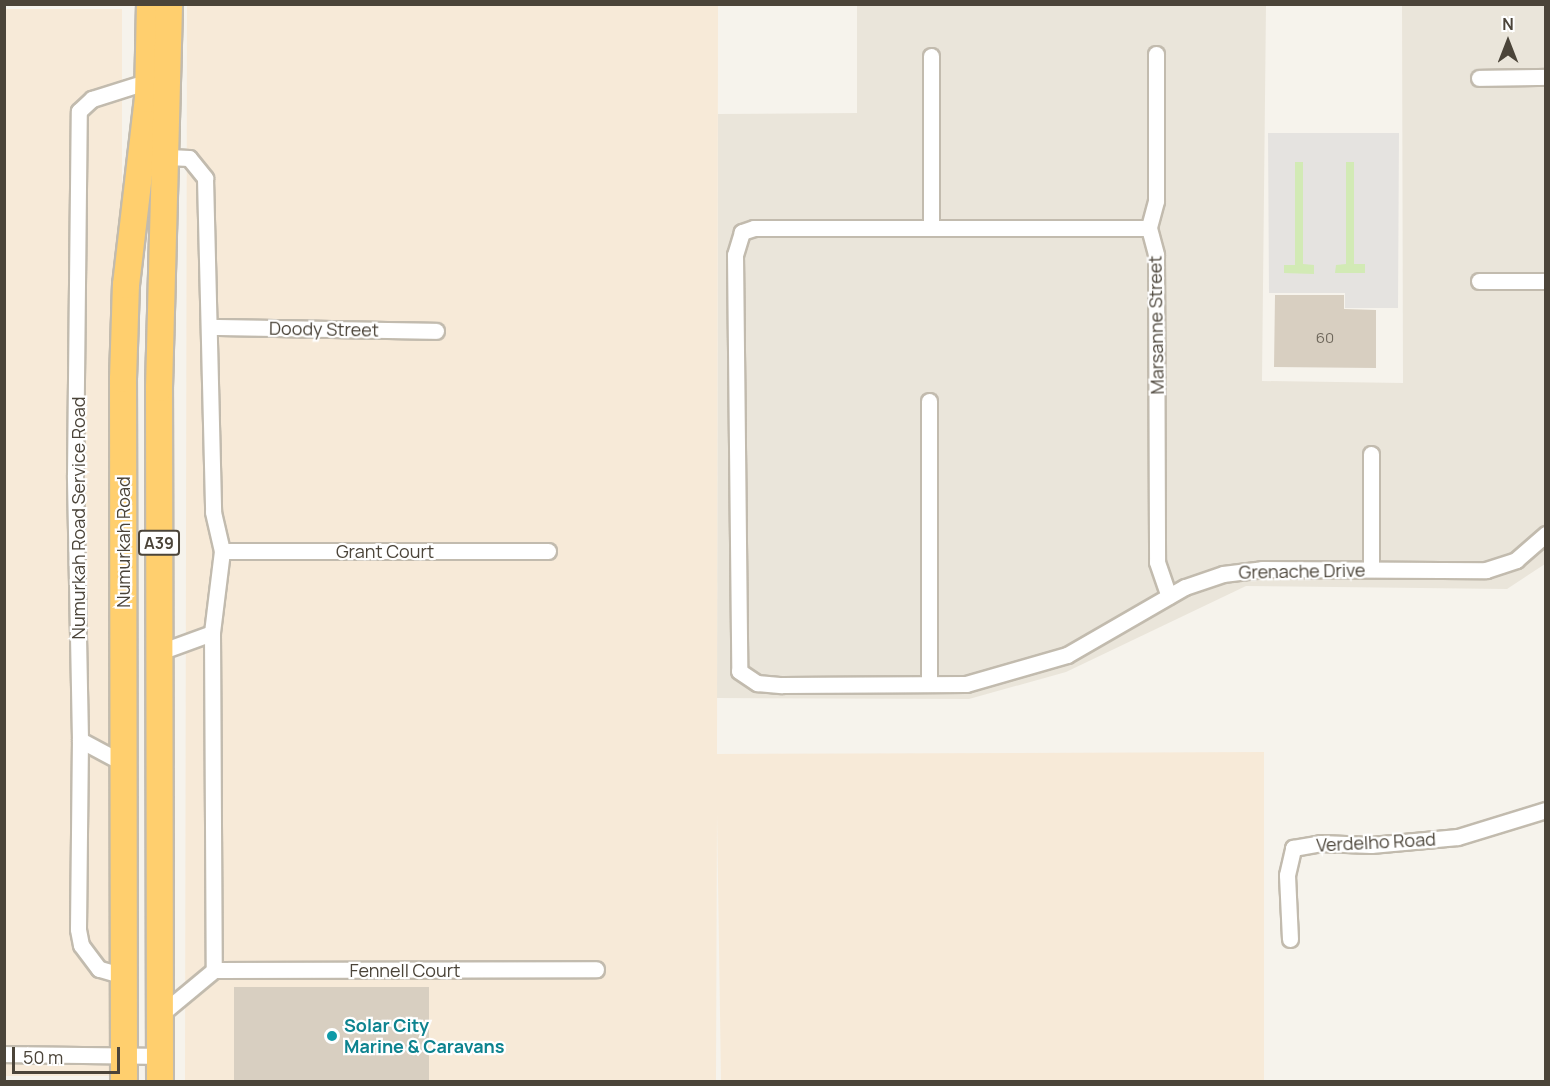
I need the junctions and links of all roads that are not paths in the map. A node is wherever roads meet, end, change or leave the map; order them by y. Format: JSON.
{"nodes":[{"id":1,"x":150,"y":4,"type":"edge"},
{"id":2,"x":169,"y":4,"type":"edge"},
{"id":3,"x":1156,"y":54,"type":"dead end"},
{"id":4,"x":931,"y":56,"type":"dead end"},
{"id":5,"x":1545,"y":77,"type":"edge"},
{"id":6,"x":1479,"y":78,"type":"dead end"},
{"id":7,"x":149,"y":81,"type":"junction"},
{"id":8,"x":168,"y":157,"type":"junction"},
{"id":9,"x":141,"y":158,"type":"junction"},
{"id":10,"x":931,"y":228,"type":"junction"},
{"id":11,"x":1149,"y":228,"type":"junction"},
{"id":12,"x":1479,"y":281,"type":"dead end"},
{"id":13,"x":1545,"y":281,"type":"edge"},
{"id":14,"x":212,"y":327,"type":"junction"},
{"id":15,"x":436,"y":331,"type":"dead end"},
{"id":16,"x":929,"y":400,"type":"dead end"},
{"id":17,"x":159,"y":429,"type":"junction"},
{"id":18,"x":1371,"y":454,"type":"dead end"},
{"id":19,"x":122,"y":497,"type":"junction"},
{"id":20,"x":1545,"y":534,"type":"edge"},
{"id":21,"x":222,"y":551,"type":"junction"},
{"id":22,"x":548,"y":551,"type":"dead end"},
{"id":23,"x":1371,"y":569,"type":"junction"},
{"id":24,"x":1168,"y":596,"type":"junction"},
{"id":25,"x":212,"y":633,"type":"junction"},
{"id":26,"x":160,"y":652,"type":"junction"},
{"id":27,"x":929,"y":684,"type":"junction"},
{"id":28,"x":80,"y":740,"type":"junction"},
{"id":29,"x":123,"y":763,"type":"junction"},
{"id":30,"x":1545,"y":810,"type":"edge"},
{"id":31,"x":1290,"y":939,"type":"dead end"},
{"id":32,"x":160,"y":941,"type":"junction"},
{"id":33,"x":596,"y":969,"type":"dead end"},
{"id":34,"x":214,"y":970,"type":"junction"},
{"id":35,"x":124,"y":976,"type":"junction"},
{"id":36,"x":160,"y":1015,"type":"junction"},
{"id":37,"x":4,"y":1054,"type":"edge"},
{"id":38,"x":124,"y":1056,"type":"junction"},
{"id":39,"x":160,"y":1069,"type":"edge"},
{"id":40,"x":124,"y":1082,"type":"edge"}],
"edges":[{"from":1,"to":7,"type":"highway","name":"Numurkah Road","number":"A39"},
{"from":2,"to":8,"type":"highway","name":"Numurkah Road","number":"A39"},
{"from":3,"to":11,"type":"street","name":"Marsanne Street"},
{"from":4,"to":10,"type":"street"},
{"from":5,"to":6,"type":"street"},
{"from":7,"to":9,"type":"highway","name":"Numurkah Road","number":"A39"},
{"from":7,"to":28,"type":"street","name":"Numurkah Road Service Road"},
{"from":8,"to":9,"type":"highway"},
{"from":8,"to":14,"type":"street"},
{"from":8,"to":17,"type":"highway","name":"Numurkah Road","number":"A39"},
{"from":9,"to":19,"type":"highway","name":"Numurkah Road","number":"A39"},
{"from":10,"to":11,"type":"street"},
{"from":10,"to":27,"type":"street","name":"Grenache Drive"},
{"from":11,"to":24,"type":"street","name":"Marsanne Street"},
{"from":12,"to":13,"type":"street"},
{"from":14,"to":15,"type":"street","name":"Doody Street"},
{"from":14,"to":21,"type":"street"},
{"from":16,"to":27,"type":"street"},
{"from":17,"to":19,"type":"highway"},
{"from":17,"to":26,"type":"highway","name":"Numurkah Road","number":"A39"},
{"from":18,"to":23,"type":"street"},
{"from":19,"to":29,"type":"highway","name":"Numurkah Road","number":"A39"},
{"from":20,"to":23,"type":"street","name":"Grenache Drive"},
{"from":21,"to":22,"type":"street","name":"Grant Court"},
{"from":21,"to":25,"type":"street"},
{"from":23,"to":24,"type":"street","name":"Grenache Drive"},
{"from":24,"to":27,"type":"street","name":"Grenache Drive"},
{"from":25,"to":26,"type":"street"},
{"from":25,"to":34,"type":"street"},
{"from":26,"to":32,"type":"highway","name":"Numurkah Road","number":"A39"},
{"from":28,"to":29,"type":"street"},
{"from":28,"to":35,"type":"street","name":"Numurkah Road Service Road"},
{"from":29,"to":35,"type":"highway","name":"Numurkah Road","number":"A39"},
{"from":30,"to":31,"type":"street","name":"Verdelho Road"},
{"from":32,"to":35,"type":"highway"},
{"from":32,"to":36,"type":"highway","name":"Numurkah Road","number":"A39"},
{"from":33,"to":34,"type":"street","name":"Fennell Court"},
{"from":34,"to":36,"type":"street"},
{"from":35,"to":38,"type":"highway","name":"Numurkah Road","number":"A39"},
{"from":36,"to":39,"type":"highway","name":"Numurkah Road","number":"A39"},
{"from":37,"to":38,"type":"street"},
{"from":38,"to":39,"type":"street"},
{"from":38,"to":40,"type":"highway","name":"Numurkah Road","number":"A39"}]}
